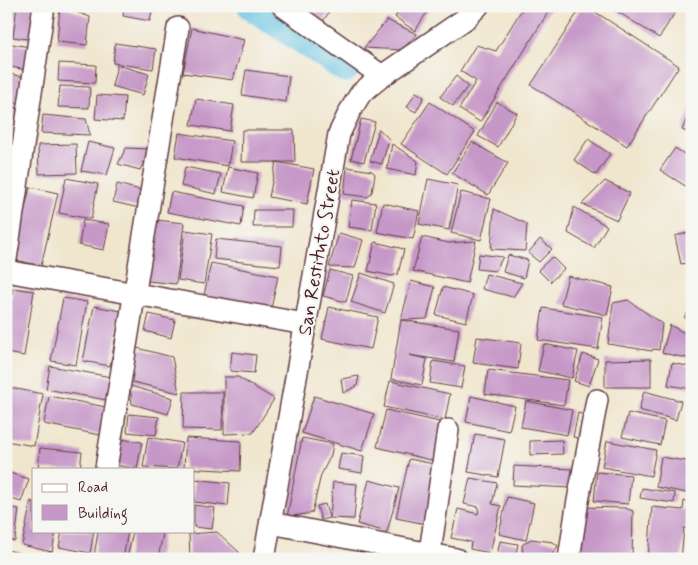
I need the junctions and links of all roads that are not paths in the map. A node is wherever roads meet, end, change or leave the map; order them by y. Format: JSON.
{"nodes":[{"id":1,"x":44,"y":6,"type":"edge"},
{"id":2,"x":283,"y":6,"type":"edge"},
{"id":3,"x":478,"y":6,"type":"edge"},
{"id":4,"x":178,"y":28,"type":"dead end"},
{"id":5,"x":382,"y":76,"type":"junction"},
{"id":6,"x":6,"y":259,"type":"edge"},
{"id":7,"x":6,"y":271,"type":"edge"},
{"id":8,"x":134,"y":293,"type":"junction"},
{"id":9,"x":306,"y":324,"type":"junction"},
{"id":10,"x":596,"y":400,"type":"dead end"},
{"id":11,"x":448,"y":430,"type":"dead end"},
{"id":12,"x":106,"y":468,"type":"edge"},
{"id":13,"x":270,"y":523,"type":"junction"},
{"id":14,"x":429,"y":556,"type":"edge"},
{"id":15,"x":264,"y":559,"type":"edge"},
{"id":16,"x":456,"y":559,"type":"edge"},
{"id":17,"x":570,"y":559,"type":"edge"}],
"edges":[{"from":1,"to":6,"type":"street"},
{"from":2,"to":5,"type":"street"},
{"from":3,"to":5,"type":"street","name":"San Restituto Street"},
{"from":4,"to":8,"type":"street"},
{"from":5,"to":9,"type":"street","name":"San Restituto Street"},
{"from":7,"to":8,"type":"street"},
{"from":8,"to":9,"type":"street"},
{"from":8,"to":12,"type":"street"},
{"from":9,"to":13,"type":"street","name":"San Restituto Street"},
{"from":10,"to":17,"type":"street"},
{"from":11,"to":14,"type":"street"},
{"from":13,"to":14,"type":"street"},
{"from":13,"to":15,"type":"street","name":"San Restituto Street"},
{"from":14,"to":16,"type":"street"}]}
